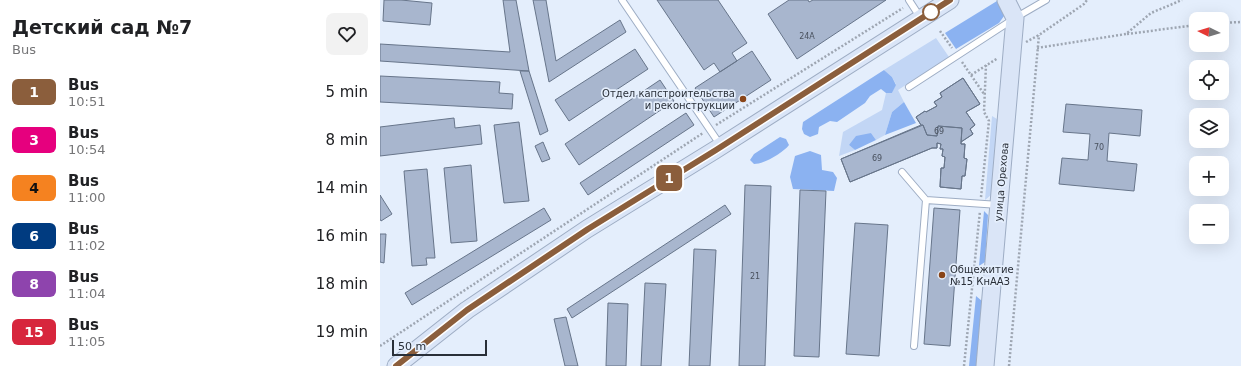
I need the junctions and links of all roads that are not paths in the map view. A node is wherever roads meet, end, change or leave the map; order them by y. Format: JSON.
{"nodes":[{"id":1,"x":622,"y":0,"type":"edge"},
{"id":2,"x":950,"y":0,"type":"edge"},
{"id":3,"x":1006,"y":0,"type":"edge"},
{"id":4,"x":1046,"y":0,"type":"edge"},
{"id":5,"x":910,"y":1,"type":"edge"},
{"id":6,"x":921,"y":18,"type":"junction"},
{"id":7,"x":1015,"y":18,"type":"junction"},
{"id":8,"x":909,"y":87,"type":"dead end"},
{"id":9,"x":721,"y":146,"type":"junction"},
{"id":10,"x":902,"y":172,"type":"dead end"},
{"id":11,"x":926,"y":200,"type":"junction"},
{"id":12,"x":999,"y":205,"type":"junction"},
{"id":13,"x":914,"y":346,"type":"dead end"},
{"id":14,"x":398,"y":365,"type":"edge"},
{"id":15,"x":985,"y":366,"type":"edge"}],
"edges":[{"from":1,"to":9,"type":"lane"},
{"from":2,"to":6,"type":"street"},
{"from":3,"to":7,"type":"street"},
{"from":4,"to":7,"type":"lane"},
{"from":5,"to":6,"type":"lane"},
{"from":6,"to":9,"type":"street"},
{"from":7,"to":8,"type":"lane"},
{"from":7,"to":12,"type":"street","name":"улица Орехова"},
{"from":9,"to":14,"type":"street"},
{"from":10,"to":11,"type":"lane"},
{"from":11,"to":12,"type":"lane"},
{"from":11,"to":13,"type":"lane"},
{"from":12,"to":15,"type":"street","name":"улица Орехова"}]}
